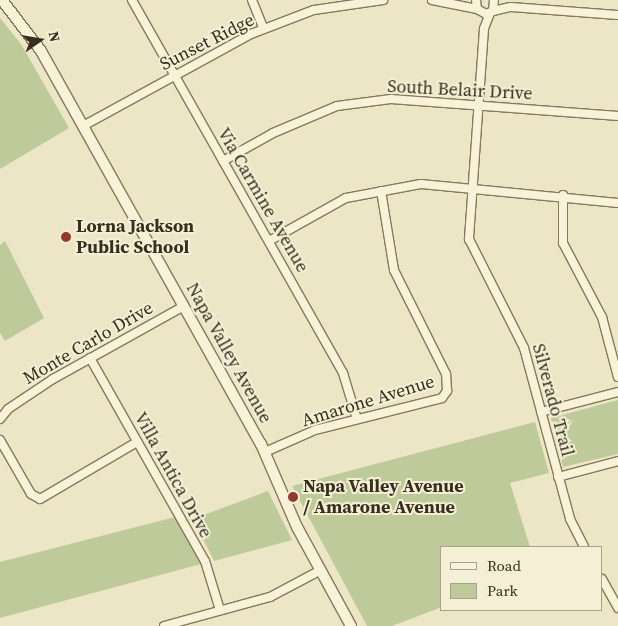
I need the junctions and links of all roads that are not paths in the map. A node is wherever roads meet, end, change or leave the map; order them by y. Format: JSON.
{"nodes":[{"id":1,"x":2,"y":0,"type":"edge"},
{"id":2,"x":132,"y":0,"type":"edge"},
{"id":3,"x":252,"y":0,"type":"edge"},
{"id":4,"x":383,"y":0,"type":"edge"},
{"id":5,"x":432,"y":0,"type":"edge"},
{"id":6,"x":476,"y":0,"type":"edge"},
{"id":7,"x":495,"y":0,"type":"edge"},
{"id":8,"x":360,"y":1,"type":"edge"},
{"id":9,"x":466,"y":1,"type":"edge"},
{"id":10,"x":511,"y":7,"type":"junction"},
{"id":11,"x":478,"y":11,"type":"junction"},
{"id":12,"x":492,"y":12,"type":"junction"},
{"id":13,"x":618,"y":15,"type":"edge"},
{"id":14,"x":264,"y":29,"type":"junction"},
{"id":15,"x":484,"y":29,"type":"junction"},
{"id":16,"x":174,"y":75,"type":"junction"},
{"id":17,"x":478,"y":105,"type":"junction"},
{"id":18,"x":618,"y":116,"type":"edge"},
{"id":19,"x":83,"y":126,"type":"junction"},
{"id":20,"x":224,"y":161,"type":"junction"},
{"id":21,"x":471,"y":187,"type":"junction"},
{"id":22,"x":381,"y":191,"type":"junction"},
{"id":23,"x":563,"y":195,"type":"junction"},
{"id":24,"x":618,"y":203,"type":"edge"},
{"id":25,"x":268,"y":241,"type":"junction"},
{"id":26,"x":184,"y":306,"type":"junction"},
{"id":27,"x":90,"y":358,"type":"junction"},
{"id":28,"x":618,"y":378,"type":"edge"},
{"id":29,"x":618,"y":392,"type":"edge"},
{"id":30,"x":4,"y":409,"type":"edge"},
{"id":31,"x":541,"y":412,"type":"junction"},
{"id":32,"x":357,"y":418,"type":"junction"},
{"id":33,"x":0,"y":420,"type":"edge"},
{"id":34,"x":0,"y":440,"type":"edge"},
{"id":35,"x":137,"y":442,"type":"junction"},
{"id":36,"x":265,"y":452,"type":"junction"},
{"id":37,"x":618,"y":461,"type":"edge"},
{"id":38,"x":558,"y":477,"type":"junction"},
{"id":39,"x":584,"y":546,"type":"edge"},
{"id":40,"x":321,"y":570,"type":"junction"},
{"id":41,"x":603,"y":581,"type":"edge"},
{"id":42,"x":618,"y":608,"type":"edge"},
{"id":43,"x":220,"y":610,"type":"junction"},
{"id":44,"x":164,"y":626,"type":"edge"},
{"id":45,"x":351,"y":626,"type":"edge"}],
"edges":[{"from":1,"to":19,"type":"street","name":"Napa Valley Avenue"},
{"from":2,"to":16,"type":"street","name":"Via Carmine Avenue"},
{"from":3,"to":14,"type":"street"},
{"from":4,"to":8,"type":"street","name":"Sunset Ridge"},
{"from":5,"to":9,"type":"street"},
{"from":6,"to":11,"type":"street","name":"Silverado Trail"},
{"from":7,"to":10,"type":"street"},
{"from":7,"to":12,"type":"street","name":"Silverado Trail"},
{"from":8,"to":14,"type":"street","name":"Sunset Ridge"},
{"from":9,"to":11,"type":"street"},
{"from":10,"to":12,"type":"street"},
{"from":10,"to":13,"type":"street"},
{"from":11,"to":12,"type":"street"},
{"from":11,"to":15,"type":"street","name":"Silverado Trail"},
{"from":12,"to":15,"type":"street","name":"Silverado Trail"},
{"from":14,"to":16,"type":"street","name":"Sunset Ridge"},
{"from":15,"to":17,"type":"street","name":"Silverado Trail"},
{"from":16,"to":19,"type":"street","name":"Sunset Ridge"},
{"from":16,"to":20,"type":"street","name":"Via Carmine Avenue"},
{"from":17,"to":18,"type":"street","name":"South Belair Drive"},
{"from":17,"to":20,"type":"street","name":"South Belair Drive"},
{"from":17,"to":21,"type":"street","name":"Silverado Trail"},
{"from":19,"to":26,"type":"street","name":"Napa Valley Avenue"},
{"from":20,"to":25,"type":"street","name":"Via Carmine Avenue"},
{"from":21,"to":22,"type":"street"},
{"from":21,"to":23,"type":"street"},
{"from":21,"to":31,"type":"street","name":"Silverado Trail"},
{"from":22,"to":25,"type":"street"},
{"from":22,"to":32,"type":"street","name":"Amarone Avenue"},
{"from":23,"to":24,"type":"street"},
{"from":23,"to":28,"type":"street"},
{"from":25,"to":32,"type":"street","name":"Via Carmine Avenue"},
{"from":26,"to":27,"type":"street","name":"Monte Carlo Drive"},
{"from":26,"to":36,"type":"street","name":"Napa Valley Avenue"},
{"from":27,"to":30,"type":"street","name":"Monte Carlo Drive"},
{"from":27,"to":35,"type":"street","name":"Villa Antica Drive"},
{"from":29,"to":31,"type":"street"},
{"from":30,"to":33,"type":"street","name":"Monte Carlo Drive"},
{"from":31,"to":38,"type":"street","name":"Silverado Trail"},
{"from":32,"to":36,"type":"street","name":"Amarone Avenue"},
{"from":34,"to":35,"type":"street"},
{"from":35,"to":43,"type":"street","name":"Villa Antica Drive"},
{"from":36,"to":40,"type":"street","name":"Napa Valley Avenue"},
{"from":37,"to":38,"type":"street"},
{"from":38,"to":39,"type":"street","name":"Silverado Trail"},
{"from":40,"to":43,"type":"street"},
{"from":40,"to":45,"type":"street","name":"Napa Valley Avenue"},
{"from":41,"to":42,"type":"street"},
{"from":43,"to":44,"type":"street"}]}
